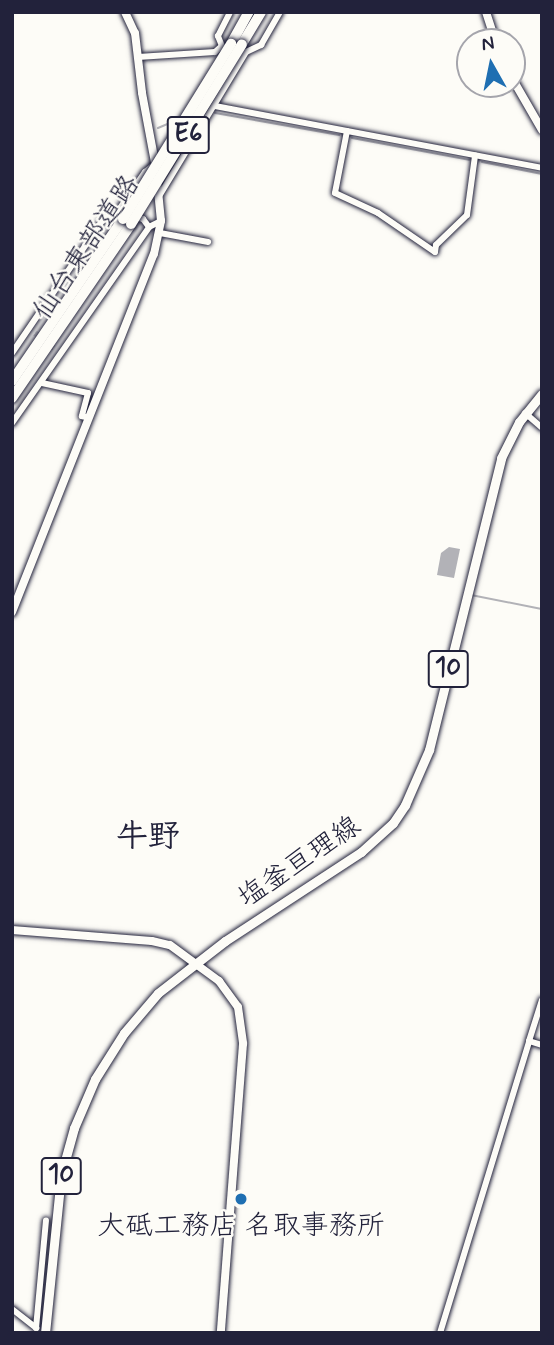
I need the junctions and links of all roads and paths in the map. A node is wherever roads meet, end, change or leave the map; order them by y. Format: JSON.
{"nodes":[{"id":1,"x":125,"y":12,"type":"edge"},
{"id":2,"x":230,"y":12,"type":"edge"},
{"id":3,"x":249,"y":12,"type":"edge"},
{"id":4,"x":261,"y":12,"type":"edge"},
{"id":5,"x":280,"y":12,"type":"edge"},
{"id":6,"x":235,"y":46,"type":"junction"},
{"id":7,"x":138,"y":57,"type":"junction"},
{"id":8,"x":524,"y":98,"type":"edge"},
{"id":9,"x":215,"y":106,"type":"junction"},
{"id":10,"x":542,"y":130,"type":"edge"},
{"id":11,"x":347,"y":131,"type":"junction"},
{"id":12,"x":475,"y":156,"type":"junction"},
{"id":13,"x":155,"y":164,"type":"junction"},
{"id":14,"x":542,"y":168,"type":"edge"},
{"id":15,"x":159,"y":198,"type":"junction"},
{"id":16,"x":123,"y":219,"type":"junction"},
{"id":17,"x":161,"y":221,"type":"junction"},
{"id":18,"x":149,"y":227,"type":"junction"},
{"id":19,"x":160,"y":233,"type":"junction"},
{"id":20,"x":208,"y":242,"type":"dead end"},
{"id":21,"x":12,"y":353,"type":"edge"},
{"id":22,"x":12,"y":380,"type":"edge"},
{"id":23,"x":42,"y":383,"type":"junction"},
{"id":24,"x":542,"y":394,"type":"edge"},
{"id":25,"x":12,"y":398,"type":"edge"},
{"id":26,"x":525,"y":413,"type":"junction"},
{"id":27,"x":89,"y":418,"type":"junction"},
{"id":28,"x":12,"y":423,"type":"edge"},
{"id":29,"x":542,"y":428,"type":"edge"},
{"id":30,"x":12,"y":612,"type":"edge"},
{"id":31,"x":12,"y":930,"type":"edge"},
{"id":32,"x":195,"y":962,"type":"junction"},
{"id":33,"x":542,"y":1000,"type":"edge"},
{"id":34,"x":529,"y":1041,"type":"junction"},
{"id":35,"x":542,"y":1045,"type":"edge"},
{"id":36,"x":46,"y":1220,"type":"dead end"},
{"id":37,"x":12,"y":1309,"type":"edge"},
{"id":38,"x":45,"y":1333,"type":"edge"},
{"id":39,"x":221,"y":1333,"type":"edge"},
{"id":40,"x":440,"y":1333,"type":"edge"}],
"edges":[{"from":1,"to":7,"type":"street"},
{"from":2,"to":6,"type":"street"},
{"from":3,"to":6,"type":"highway","name":"仙台東部道路","number":"E6"},
{"from":4,"to":6,"type":"highway","name":"仙台東部道路","number":"E6"},
{"from":5,"to":6,"type":"street"},
{"from":6,"to":7,"type":"street"},
{"from":6,"to":9,"type":"street"},
{"from":6,"to":16,"type":"highway","name":"仙台東部道路","number":"E6","bridge":true},
{"from":7,"to":13,"type":"street"},
{"from":8,"to":10,"type":"street"},
{"from":9,"to":11,"type":"street"},
{"from":9,"to":15,"type":"street"},
{"from":11,"to":12,"type":"street"},
{"from":11,"to":12,"type":"street"},
{"from":12,"to":14,"type":"street"},
{"from":13,"to":15,"type":"street"},
{"from":13,"to":16,"type":"street"},
{"from":15,"to":17,"type":"street"},
{"from":16,"to":18,"type":"street"},
{"from":16,"to":21,"type":"street"},
{"from":16,"to":22,"type":"highway","name":"仙台東部道路","number":"E6"},
{"from":16,"to":25,"type":"highway","name":"仙台東部道路","number":"E6"},
{"from":17,"to":18,"type":"street"},
{"from":17,"to":19,"type":"street"},
{"from":18,"to":23,"type":"street"},
{"from":19,"to":20,"type":"street"},
{"from":19,"to":27,"type":"street"},
{"from":23,"to":27,"type":"street"},
{"from":23,"to":28,"type":"street"},
{"from":24,"to":26,"type":"main road","name":"塩釜亘理線","number":"10"},
{"from":26,"to":29,"type":"street"},
{"from":26,"to":32,"type":"main road","name":"塩釜亘理線","number":"10"},
{"from":27,"to":30,"type":"street"},
{"from":31,"to":32,"type":"street"},
{"from":32,"to":38,"type":"main road","name":"塩釜亘理線","number":"10"},
{"from":32,"to":39,"type":"street"},
{"from":33,"to":34,"type":"street"},
{"from":34,"to":35,"type":"street"},
{"from":34,"to":40,"type":"street"},
{"from":36,"to":37,"type":"street"}]}
